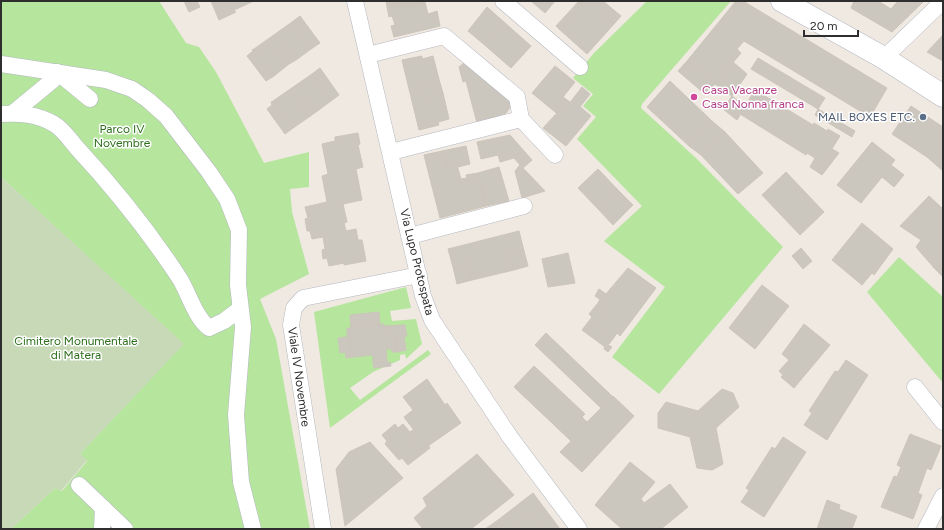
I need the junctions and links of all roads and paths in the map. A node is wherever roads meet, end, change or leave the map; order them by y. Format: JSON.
{"nodes":[{"id":1,"x":355,"y":1,"type":"edge"},
{"id":2,"x":503,"y":1,"type":"edge"},
{"id":3,"x":782,"y":1,"type":"edge"},
{"id":4,"x":943,"y":1,"type":"edge"},
{"id":5,"x":368,"y":55,"type":"junction"},
{"id":6,"x":884,"y":58,"type":"junction"},
{"id":7,"x":1,"y":64,"type":"edge"},
{"id":8,"x":580,"y":67,"type":"dead end"},
{"id":9,"x":57,"y":72,"type":"junction"},
{"id":10,"x":943,"y":96,"type":"edge"},
{"id":11,"x":90,"y":99,"type":"dead end"},
{"id":12,"x":7,"y":113,"type":"edge"},
{"id":13,"x":521,"y":119,"type":"junction"},
{"id":14,"x":391,"y":152,"type":"junction"},
{"id":15,"x":555,"y":155,"type":"dead end"},
{"id":16,"x":524,"y":206,"type":"dead end"},
{"id":17,"x":410,"y":236,"type":"junction"},
{"id":18,"x":419,"y":275,"type":"junction"},
{"id":19,"x":240,"y":309,"type":"junction"},
{"id":20,"x":916,"y":387,"type":"dead end"},
{"id":21,"x":943,"y":422,"type":"edge"},
{"id":22,"x":79,"y":485,"type":"dead end"},
{"id":23,"x":943,"y":496,"type":"edge"},
{"id":24,"x":103,"y":508,"type":"junction"},
{"id":25,"x":102,"y":529,"type":"edge"},
{"id":26,"x":125,"y":529,"type":"edge"},
{"id":27,"x":253,"y":529,"type":"edge"},
{"id":28,"x":323,"y":529,"type":"edge"},
{"id":29,"x":579,"y":529,"type":"edge"},
{"id":30,"x":926,"y":529,"type":"edge"}],
"edges":[{"from":1,"to":5,"type":"street","name":"Via Lupo Protospata"},
{"from":2,"to":8,"type":"street"},
{"from":3,"to":6,"type":"street"},
{"from":4,"to":6,"type":"street"},
{"from":5,"to":13,"type":"street"},
{"from":5,"to":14,"type":"street","name":"Via Lupo Protospata"},
{"from":6,"to":10,"type":"street"},
{"from":7,"to":9,"type":"street"},
{"from":9,"to":11,"type":"street"},
{"from":9,"to":12,"type":"street"},
{"from":9,"to":19,"type":"street"},
{"from":12,"to":19,"type":"street"},
{"from":13,"to":14,"type":"street"},
{"from":13,"to":15,"type":"street"},
{"from":14,"to":17,"type":"street","name":"Via Lupo Protospata"},
{"from":16,"to":17,"type":"street"},
{"from":17,"to":18,"type":"street","name":"Via Lupo Protospata"},
{"from":18,"to":28,"type":"street","name":"Viale IV Novembre"},
{"from":18,"to":29,"type":"street","name":"Via Lupo Protospata"},
{"from":19,"to":27,"type":"street"},
{"from":20,"to":21,"type":"street"},
{"from":22,"to":24,"type":"street"},
{"from":23,"to":30,"type":"street"},
{"from":24,"to":25,"type":"street"},
{"from":24,"to":26,"type":"street"}]}
